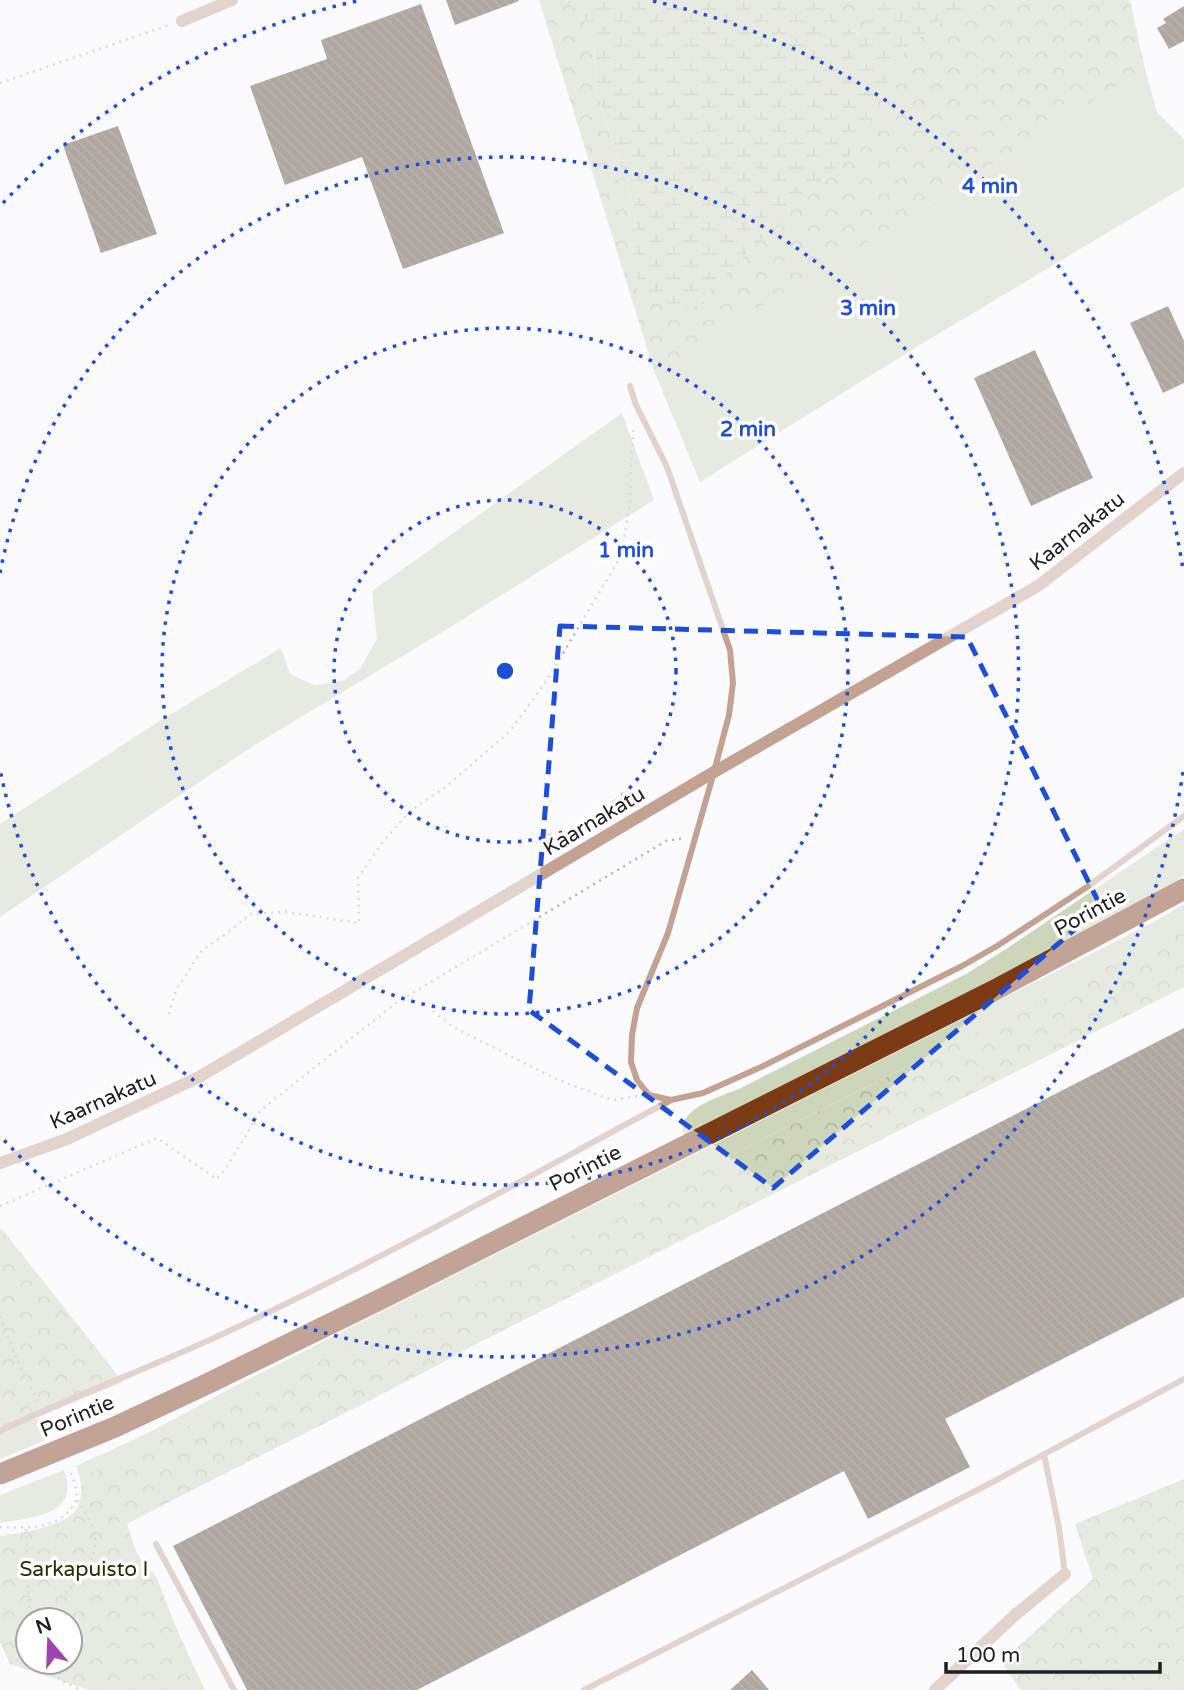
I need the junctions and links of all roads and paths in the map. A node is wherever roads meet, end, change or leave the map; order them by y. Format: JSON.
{"nodes":[{"id":1,"x":232,"y":0,"type":"edge"},
{"id":2,"x":182,"y":21,"type":"joint"},
{"id":3,"x":0,"y":83,"type":"edge"},
{"id":4,"x":630,"y":386,"type":"dead end"},
{"id":5,"x":636,"y":405,"type":"junction"},
{"id":6,"x":1184,"y":473,"type":"edge"},
{"id":7,"x":715,"y":772,"type":"junction"},
{"id":8,"x":1184,"y":816,"type":"edge"},
{"id":9,"x":696,"y":836,"type":"junction"},
{"id":10,"x":1184,"y":889,"type":"edge"},
{"id":11,"x":433,"y":1011,"type":"dead end"},
{"id":12,"x":169,"y":1014,"type":"dead end"},
{"id":13,"x":649,"y":1095,"type":"junction"},
{"id":14,"x":671,"y":1100,"type":"junction"},
{"id":15,"x":0,"y":1163,"type":"edge"},
{"id":16,"x":0,"y":1206,"type":"edge"},
{"id":17,"x":0,"y":1316,"type":"edge"},
{"id":18,"x":1184,"y":1379,"type":"edge"},
{"id":19,"x":42,"y":1411,"type":"junction"},
{"id":20,"x":0,"y":1432,"type":"edge"},
{"id":21,"x":55,"y":1436,"type":"dead end"},
{"id":22,"x":1044,"y":1454,"type":"junction"},
{"id":23,"x":70,"y":1471,"type":"dead end"},
{"id":24,"x":0,"y":1474,"type":"edge"},
{"id":25,"x":76,"y":1498,"type":"junction"},
{"id":26,"x":0,"y":1527,"type":"edge"},
{"id":27,"x":26,"y":1529,"type":"junction"},
{"id":28,"x":156,"y":1544,"type":"dead end"},
{"id":29,"x":1065,"y":1574,"type":"joint"},
{"id":30,"x":29,"y":1606,"type":"edge"},
{"id":31,"x":52,"y":1606,"type":"edge"},
{"id":32,"x":14,"y":1662,"type":"edge"},
{"id":33,"x":10,"y":1664,"type":"dead end"},
{"id":34,"x":56,"y":1676,"type":"edge"},
{"id":35,"x":82,"y":1690,"type":"edge"},
{"id":36,"x":234,"y":1690,"type":"edge"},
{"id":37,"x":584,"y":1690,"type":"edge"},
{"id":38,"x":935,"y":1690,"type":"edge"}],
"edges":[{"from":1,"to":2,"type":"street"},
{"from":2,"to":3,"type":"path"},
{"from":4,"to":5,"type":"lane"},
{"from":5,"to":7,"type":"lane"},
{"from":5,"to":12,"type":"path"},
{"from":6,"to":7,"type":"street","name":"Kaarnakatu"},
{"from":7,"to":9,"type":"lane"},
{"from":7,"to":15,"type":"street","name":"Kaarnakatu"},
{"from":8,"to":14,"type":"lane"},
{"from":9,"to":13,"type":"lane"},
{"from":9,"to":16,"type":"path"},
{"from":10,"to":24,"type":"highway","name":"Porintie"},
{"from":11,"to":13,"type":"path"},
{"from":13,"to":14,"type":"lane"},
{"from":14,"to":19,"type":"lane"},
{"from":17,"to":19,"type":"path"},
{"from":18,"to":22,"type":"lane"},
{"from":19,"to":20,"type":"lane"},
{"from":19,"to":21,"type":"path"},
{"from":22,"to":29,"type":"lane"},
{"from":22,"to":37,"type":"lane"},
{"from":23,"to":25,"type":"path"},
{"from":25,"to":27,"type":"path"},
{"from":25,"to":31,"type":"path"},
{"from":26,"to":27,"type":"path"},
{"from":27,"to":30,"type":"path"},
{"from":28,"to":36,"type":"lane"},
{"from":29,"to":38,"type":"street"},
{"from":32,"to":33,"type":"path"},
{"from":34,"to":35,"type":"path"}]}
